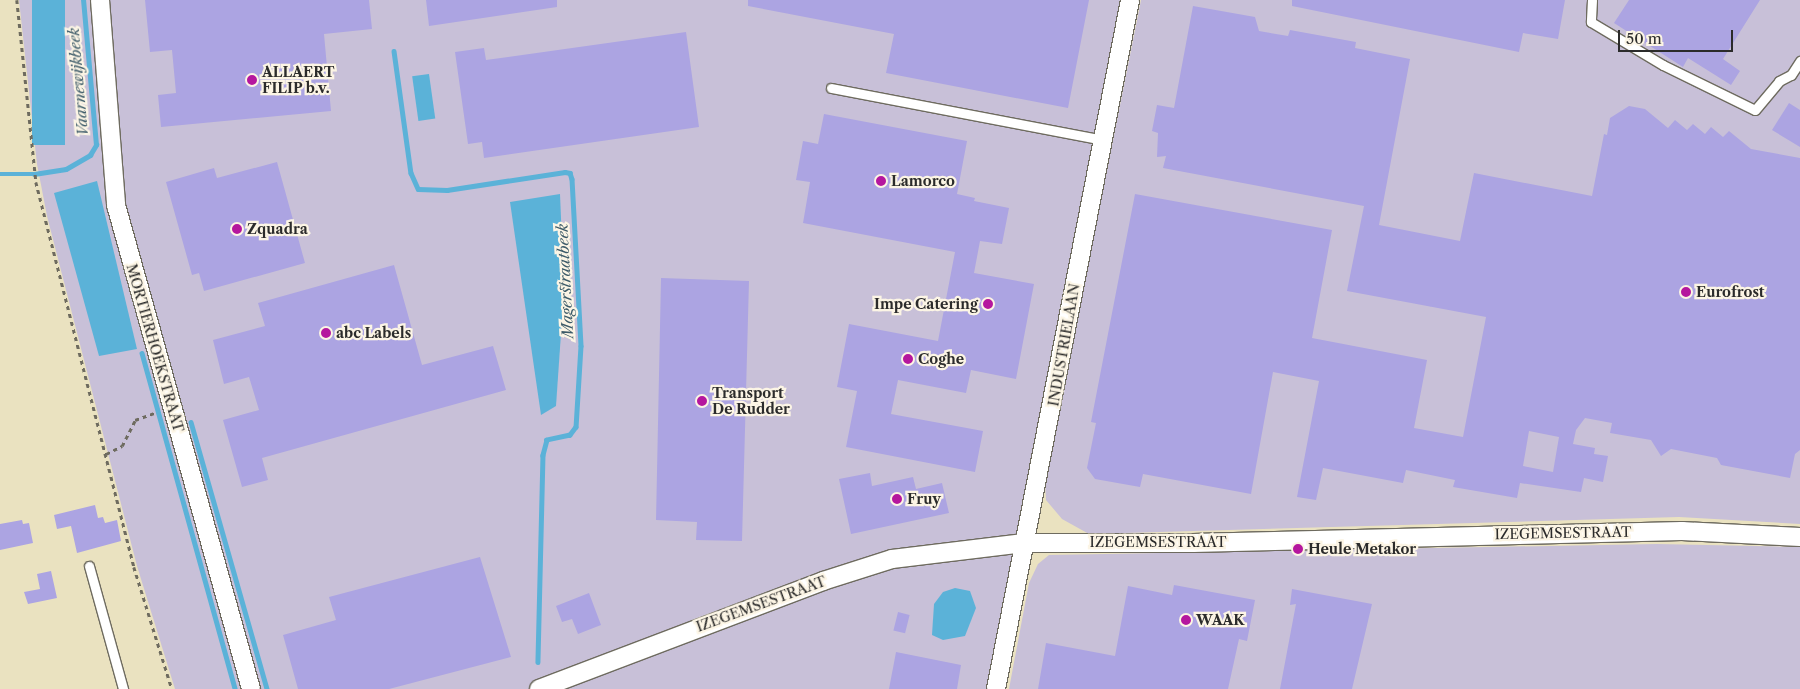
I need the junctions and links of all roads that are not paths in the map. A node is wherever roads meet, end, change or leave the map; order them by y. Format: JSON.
{"nodes":[{"id":1,"x":100,"y":0,"type":"edge"},
{"id":2,"x":1130,"y":0,"type":"edge"},
{"id":3,"x":1592,"y":0,"type":"edge"},
{"id":4,"x":1800,"y":61,"type":"edge"},
{"id":5,"x":831,"y":88,"type":"dead end"},
{"id":6,"x":1103,"y":140,"type":"junction"},
{"id":7,"x":1800,"y":537,"type":"edge"},
{"id":8,"x":1024,"y":543,"type":"junction"},
{"id":9,"x":89,"y":566,"type":"dead end"},
{"id":10,"x":123,"y":689,"type":"edge"},
{"id":11,"x":252,"y":689,"type":"edge"},
{"id":12,"x":539,"y":689,"type":"edge"},
{"id":13,"x":996,"y":689,"type":"edge"}],
"edges":[{"from":1,"to":11,"type":"street","name":"MORTIERHOEKSTRAAT"},
{"from":2,"to":6,"type":"street","name":"INDUSTRIELAAN"},
{"from":3,"to":4,"type":"lane"},
{"from":5,"to":6,"type":"lane"},
{"from":6,"to":8,"type":"street","name":"INDUSTRIELAAN"},
{"from":7,"to":8,"type":"street","name":"IZEGEMSESTRAAT"},
{"from":8,"to":12,"type":"street","name":"IZEGEMSESTRAAT"},
{"from":8,"to":13,"type":"street","name":"INDUSTRIELAAN"},
{"from":9,"to":10,"type":"lane"}]}
